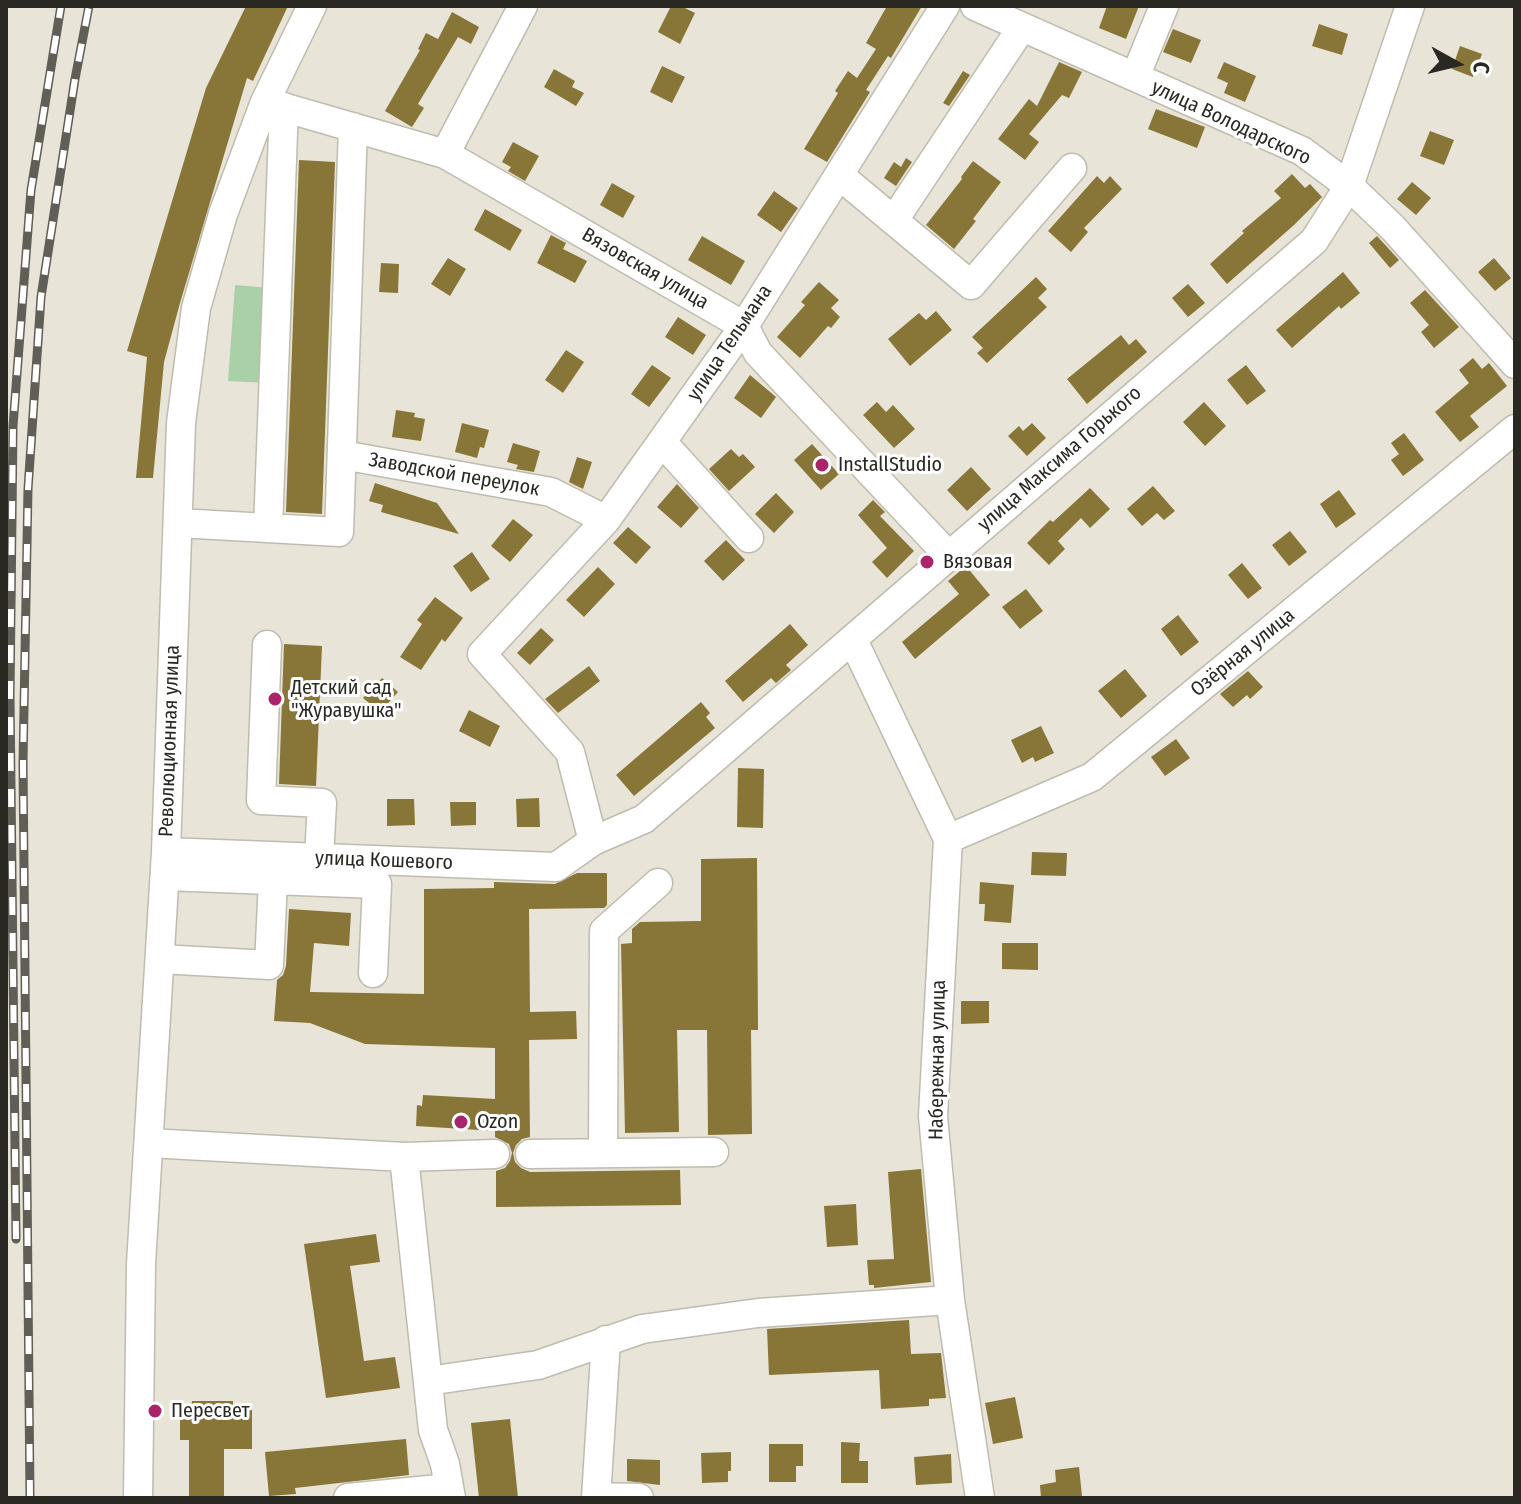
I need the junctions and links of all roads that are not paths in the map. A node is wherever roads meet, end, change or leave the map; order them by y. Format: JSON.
{"nodes":[{"id":1,"x":312,"y":6,"type":"edge"},
{"id":2,"x":523,"y":6,"type":"edge"},
{"id":3,"x":945,"y":6,"type":"edge"},
{"id":4,"x":975,"y":6,"type":"edge"},
{"id":5,"x":1164,"y":6,"type":"edge"},
{"id":6,"x":1410,"y":6,"type":"edge"},
{"id":7,"x":1022,"y":27,"type":"junction"},
{"id":8,"x":1135,"y":77,"type":"junction"},
{"id":9,"x":274,"y":105,"type":"junction"},
{"id":10,"x":353,"y":127,"type":"junction"},
{"id":11,"x":445,"y":154,"type":"junction"},
{"id":12,"x":1072,"y":168,"type":"dead end"},
{"id":13,"x":839,"y":175,"type":"junction"},
{"id":14,"x":1349,"y":186,"type":"junction"},
{"id":15,"x":894,"y":220,"type":"junction"},
{"id":16,"x":744,"y":326,"type":"junction"},
{"id":17,"x":1515,"y":364,"type":"edge"},
{"id":18,"x":1515,"y":429,"type":"edge"},
{"id":19,"x":662,"y":442,"type":"junction"},
{"id":20,"x":342,"y":455,"type":"junction"},
{"id":21,"x":606,"y":520,"type":"junction"},
{"id":22,"x":178,"y":523,"type":"junction"},
{"id":23,"x":268,"y":528,"type":"junction"},
{"id":24,"x":749,"y":538,"type":"dead end"},
{"id":25,"x":949,"y":556,"type":"junction"},
{"id":26,"x":853,"y":640,"type":"junction"},
{"id":27,"x":267,"y":645,"type":"dead end"},
{"id":28,"x":948,"y":839,"type":"junction"},
{"id":29,"x":593,"y":841,"type":"junction"},
{"id":30,"x":319,"y":858,"type":"junction"},
{"id":31,"x":166,"y":864,"type":"junction"},
{"id":32,"x":273,"y":880,"type":"junction"},
{"id":33,"x":658,"y":883,"type":"dead end"},
{"id":34,"x":160,"y":959,"type":"junction"},
{"id":35,"x":373,"y":973,"type":"dead end"},
{"id":36,"x":149,"y":1143,"type":"junction"},
{"id":37,"x":714,"y":1152,"type":"dead end"},
{"id":38,"x":603,"y":1153,"type":"junction"},
{"id":39,"x":495,"y":1154,"type":"dead end"},
{"id":40,"x":530,"y":1154,"type":"dead end"},
{"id":41,"x":404,"y":1157,"type":"junction"},
{"id":42,"x":950,"y":1300,"type":"junction"},
{"id":43,"x":606,"y":1340,"type":"junction"},
{"id":44,"x":428,"y":1381,"type":"junction"},
{"id":45,"x":450,"y":1493,"type":"edge"},
{"id":46,"x":390,"y":1496,"type":"edge"},
{"id":47,"x":596,"y":1497,"type":"edge"},
{"id":48,"x":138,"y":1498,"type":"edge"},
{"id":49,"x":348,"y":1498,"type":"edge"},
{"id":50,"x":639,"y":1498,"type":"edge"},
{"id":51,"x":980,"y":1498,"type":"edge"}],
"edges":[{"from":1,"to":9,"type":"street","name":"Революционная улица"},
{"from":2,"to":11,"type":"street"},
{"from":3,"to":13,"type":"street","name":"улица Тельмана"},
{"from":4,"to":7,"type":"street","name":"улица Володарского"},
{"from":5,"to":8,"type":"street"},
{"from":6,"to":14,"type":"street","name":"улица Максима Горького"},
{"from":7,"to":8,"type":"street","name":"улица Володарского"},
{"from":7,"to":15,"type":"street"},
{"from":8,"to":14,"type":"street","name":"улица Володарского"},
{"from":9,"to":10,"type":"street","name":"Вязовская улица"},
{"from":9,"to":22,"type":"street","name":"Революционная улица"},
{"from":9,"to":23,"type":"street"},
{"from":10,"to":11,"type":"street","name":"Вязовская улица"},
{"from":10,"to":20,"type":"street"},
{"from":11,"to":16,"type":"street","name":"Вязовская улица"},
{"from":12,"to":15,"type":"street"},
{"from":13,"to":15,"type":"street"},
{"from":13,"to":16,"type":"street","name":"улица Тельмана"},
{"from":14,"to":17,"type":"street","name":"улица Володарского"},
{"from":14,"to":25,"type":"street","name":"улица Максима Горького"},
{"from":16,"to":19,"type":"street","name":"улица Тельмана"},
{"from":16,"to":25,"type":"street","name":"Вязовская улица"},
{"from":18,"to":28,"type":"street","name":"Озёрная улица"},
{"from":19,"to":21,"type":"street","name":"улица Тельмана"},
{"from":19,"to":24,"type":"street"},
{"from":20,"to":21,"type":"street","name":"Заводской переулок"},
{"from":20,"to":23,"type":"street"},
{"from":21,"to":29,"type":"street","name":"улица Тельмана"},
{"from":22,"to":23,"type":"street"},
{"from":22,"to":31,"type":"street","name":"Революционная улица"},
{"from":25,"to":26,"type":"street","name":"улица Максима Горького"},
{"from":26,"to":28,"type":"street","name":"Набережная улица"},
{"from":26,"to":29,"type":"street","name":"улица Максима Горького"},
{"from":27,"to":30,"type":"street"},
{"from":28,"to":42,"type":"street","name":"Набережная улица"},
{"from":29,"to":30,"type":"street","name":"улица Кошевого"},
{"from":30,"to":31,"type":"street","name":"улица Кошевого"},
{"from":31,"to":32,"type":"street"},
{"from":31,"to":34,"type":"street","name":"Революционная улица"},
{"from":32,"to":34,"type":"street"},
{"from":32,"to":35,"type":"street"},
{"from":33,"to":38,"type":"street"},
{"from":34,"to":36,"type":"street","name":"Революционная улица"},
{"from":36,"to":41,"type":"street"},
{"from":36,"to":48,"type":"street","name":"Революционная улица"},
{"from":37,"to":38,"type":"street"},
{"from":38,"to":40,"type":"street"},
{"from":39,"to":41,"type":"street"},
{"from":41,"to":44,"type":"street"},
{"from":42,"to":43,"type":"street"},
{"from":42,"to":51,"type":"street","name":"Набережная улица"},
{"from":43,"to":44,"type":"street"},
{"from":43,"to":47,"type":"street"},
{"from":44,"to":45,"type":"street"},
{"from":45,"to":46,"type":"street"},
{"from":46,"to":49,"type":"street"},
{"from":47,"to":50,"type":"street"}]}
